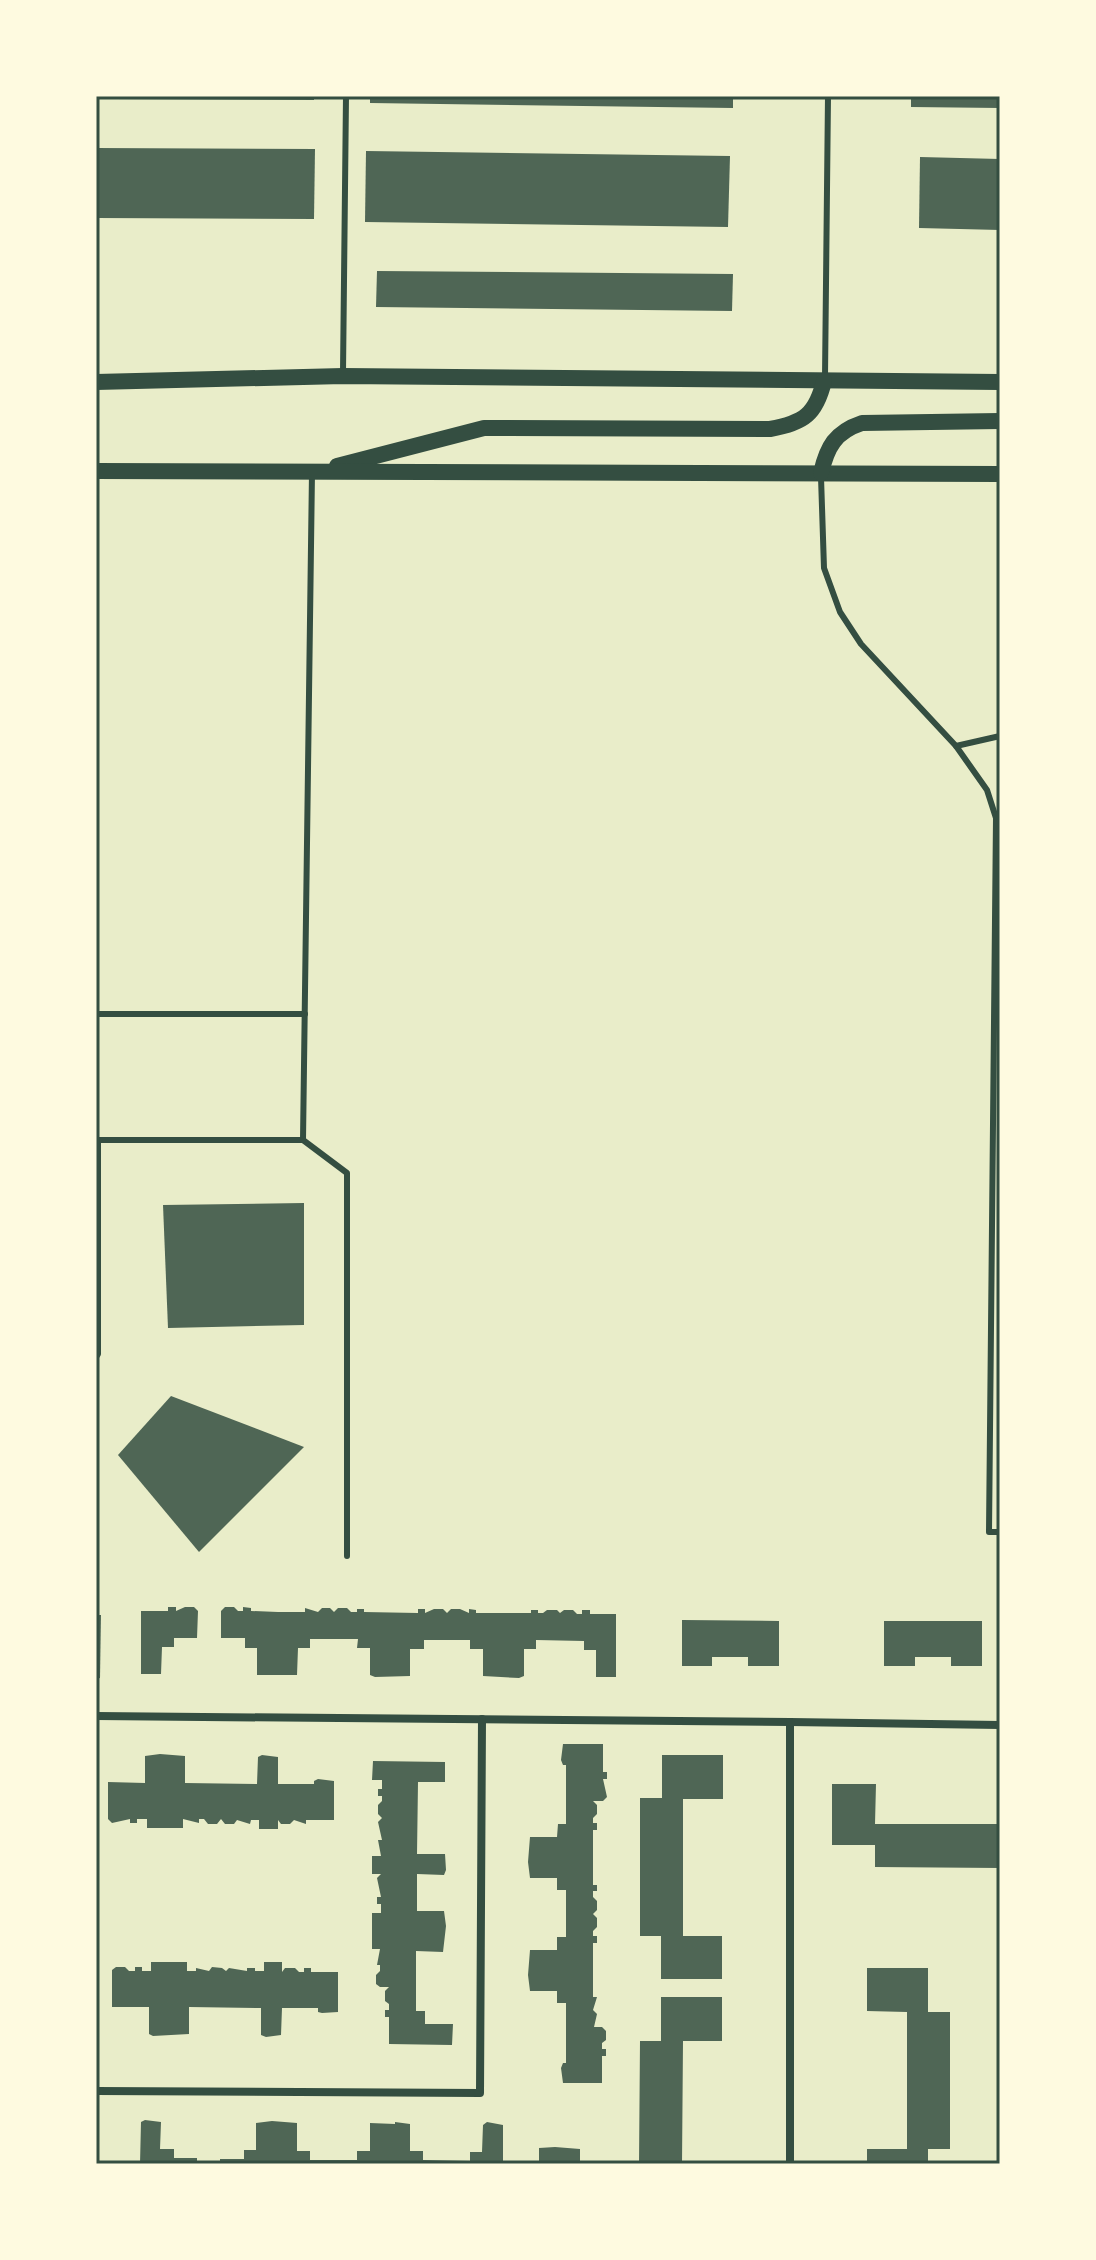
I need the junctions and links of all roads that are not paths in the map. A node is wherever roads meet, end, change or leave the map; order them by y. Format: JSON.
{"nodes":[{"id":1,"x":346,"y":96,"type":"edge"},
{"id":2,"x":828,"y":96,"type":"edge"},
{"id":3,"x":343,"y":376,"type":"junction"},
{"id":4,"x":824,"y":381,"type":"junction"},
{"id":5,"x":96,"y":382,"type":"edge"},
{"id":6,"x":1000,"y":382,"type":"edge"},
{"id":7,"x":1000,"y":421,"type":"edge"},
{"id":8,"x":96,"y":471,"type":"edge"},
{"id":9,"x":312,"y":472,"type":"junction"},
{"id":10,"x":821,"y":473,"type":"junction"},
{"id":11,"x":1000,"y":474,"type":"edge"},
{"id":12,"x":1000,"y":736,"type":"edge"},
{"id":13,"x":956,"y":746,"type":"junction"},
{"id":14,"x":96,"y":1014,"type":"edge"},
{"id":15,"x":305,"y":1014,"type":"junction"},
{"id":16,"x":97,"y":1140,"type":"edge"},
{"id":17,"x":303,"y":1140,"type":"junction"},
{"id":18,"x":96,"y":1357,"type":"edge"},
{"id":19,"x":1000,"y":1532,"type":"edge"},
{"id":20,"x":347,"y":1556,"type":"dead end"},
{"id":21,"x":96,"y":1716,"type":"edge"},
{"id":22,"x":482,"y":1719,"type":"junction"},
{"id":23,"x":790,"y":1722,"type":"junction"},
{"id":24,"x":1000,"y":1725,"type":"edge"},
{"id":25,"x":96,"y":2091,"type":"edge"},
{"id":26,"x":790,"y":2164,"type":"edge"}],
"edges":[{"from":1,"to":3,"type":"lane"},
{"from":2,"to":4,"type":"lane"},
{"from":3,"to":4,"type":"main road"},
{"from":3,"to":5,"type":"main road"},
{"from":4,"to":6,"type":"main road"},
{"from":4,"to":9,"type":"main road"},
{"from":7,"to":10,"type":"main road"},
{"from":8,"to":9,"type":"main road"},
{"from":9,"to":10,"type":"main road"},
{"from":9,"to":15,"type":"lane"},
{"from":10,"to":11,"type":"main road"},
{"from":10,"to":13,"type":"lane"},
{"from":12,"to":13,"type":"lane"},
{"from":13,"to":19,"type":"lane"},
{"from":14,"to":15,"type":"lane"},
{"from":15,"to":17,"type":"lane"},
{"from":16,"to":17,"type":"lane"},
{"from":16,"to":18,"type":"lane"},
{"from":17,"to":20,"type":"lane"},
{"from":21,"to":22,"type":"street"},
{"from":22,"to":23,"type":"street"},
{"from":22,"to":25,"type":"street"},
{"from":23,"to":24,"type":"street"},
{"from":23,"to":26,"type":"street"}]}
